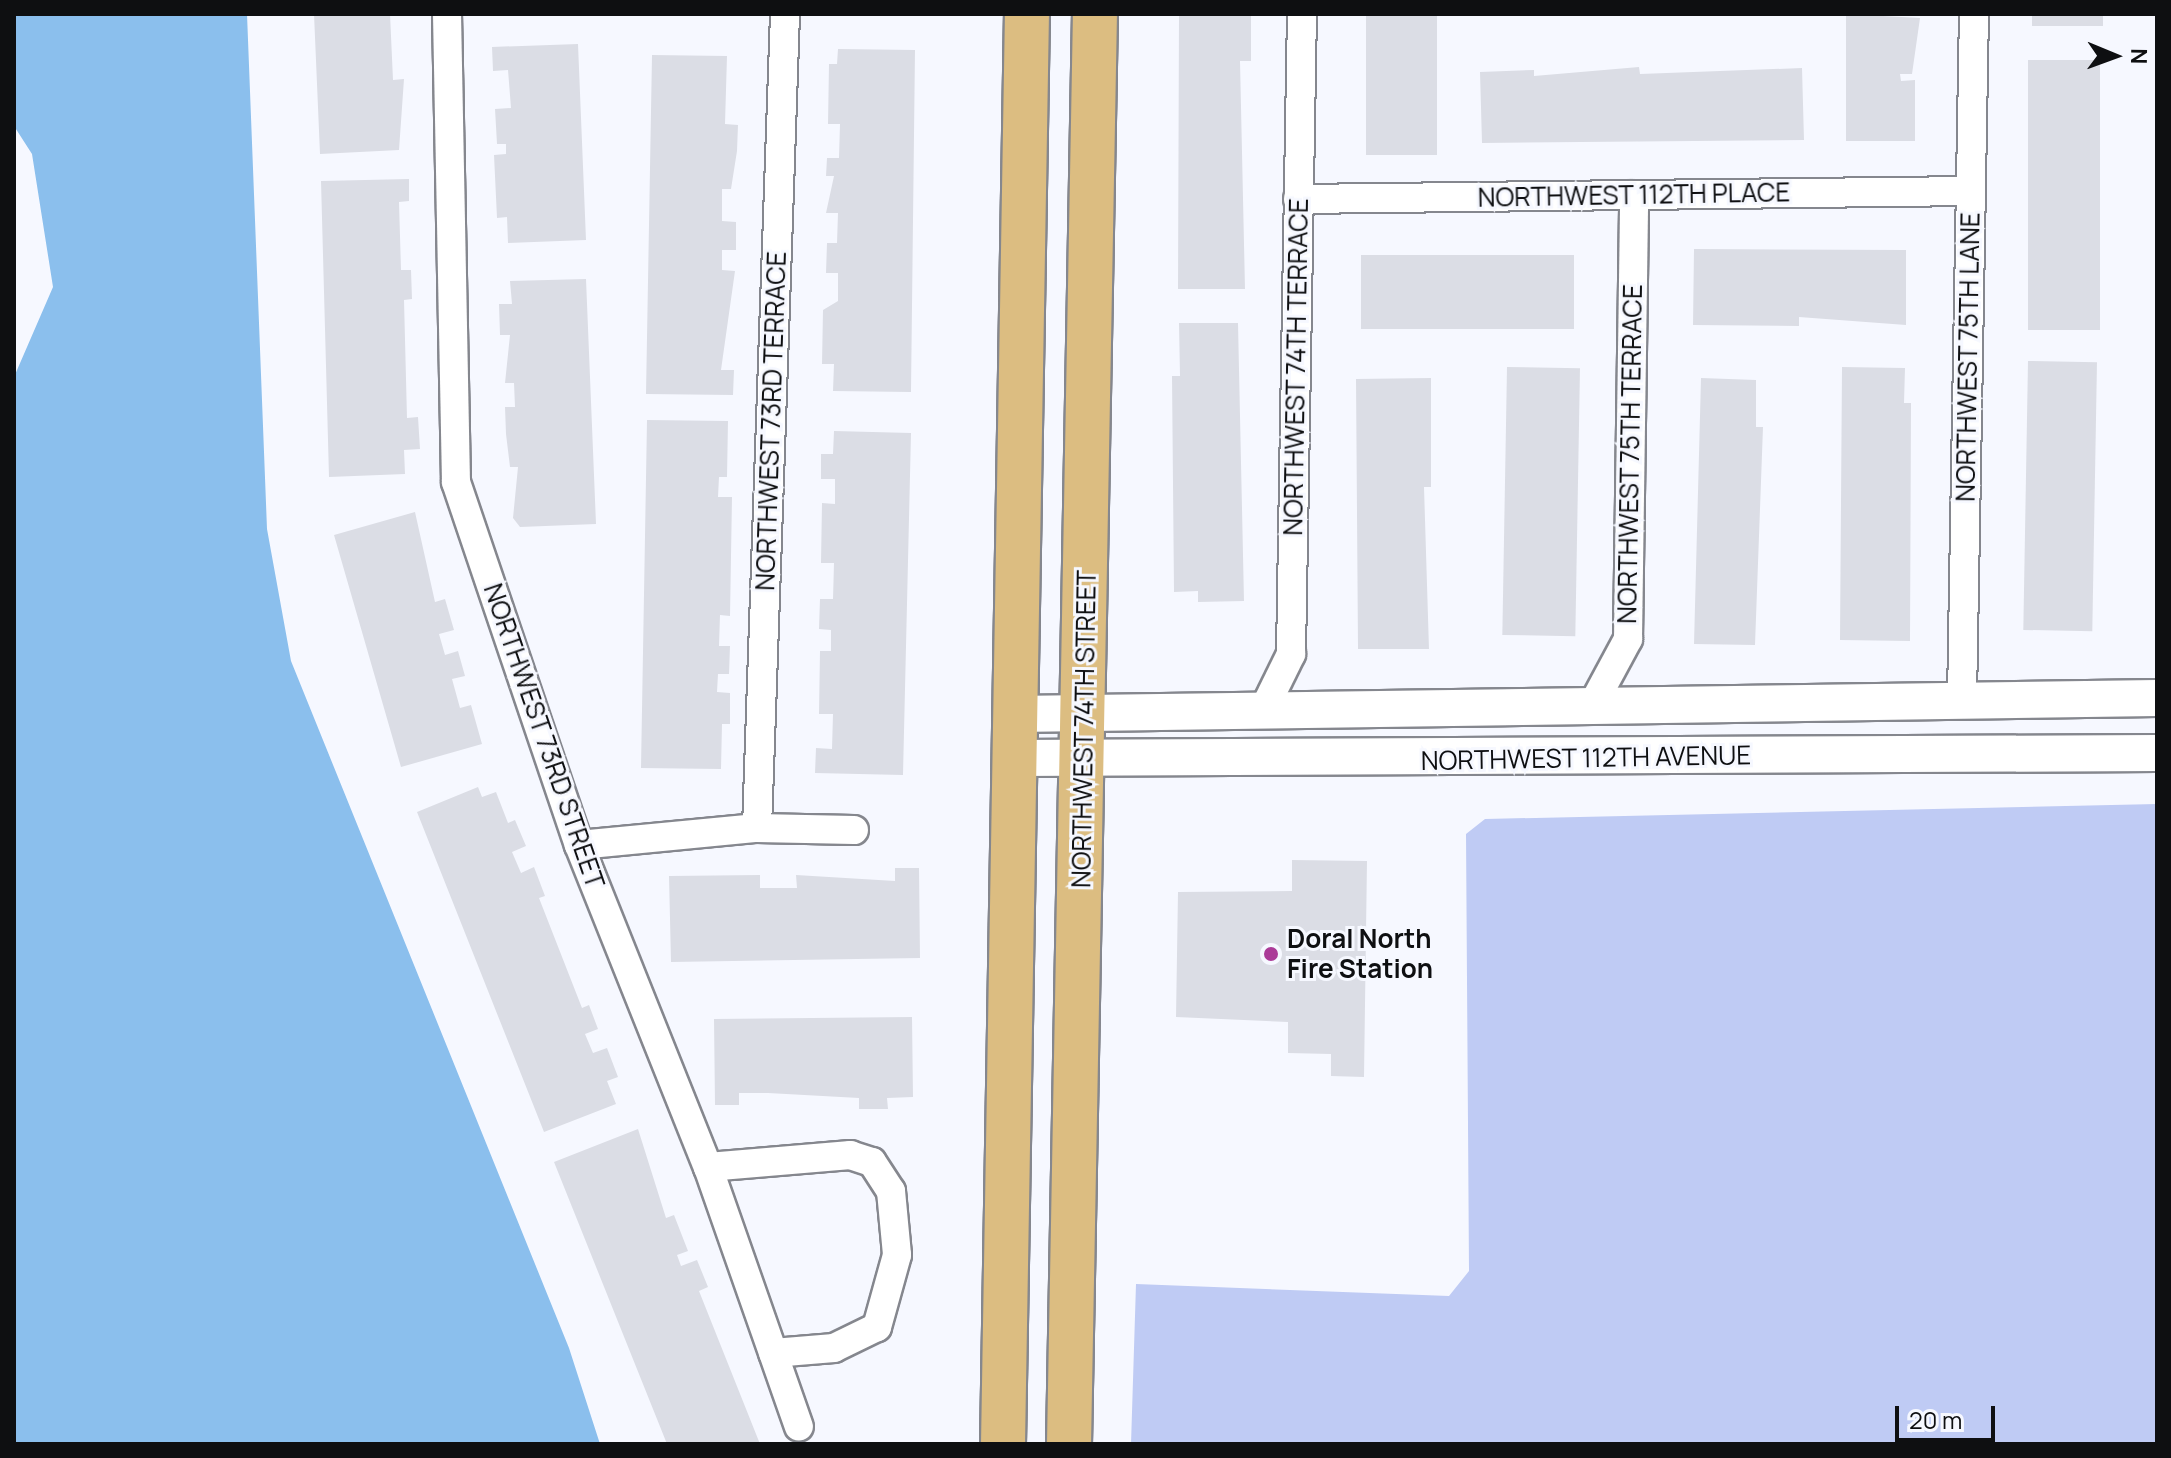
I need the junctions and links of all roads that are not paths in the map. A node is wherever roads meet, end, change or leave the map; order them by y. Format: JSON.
{"nodes":[{"id":1,"x":447,"y":14,"type":"edge"},
{"id":2,"x":785,"y":14,"type":"edge"},
{"id":3,"x":1027,"y":14,"type":"edge"},
{"id":4,"x":1095,"y":14,"type":"edge"},
{"id":5,"x":1302,"y":14,"type":"edge"},
{"id":6,"x":1974,"y":14,"type":"edge"},
{"id":7,"x":1971,"y":191,"type":"junction"},
{"id":8,"x":1634,"y":195,"type":"junction"},
{"id":9,"x":1298,"y":199,"type":"junction"},
{"id":10,"x":2157,"y":698,"type":"edge"},
{"id":11,"x":1962,"y":699,"type":"junction"},
{"id":12,"x":1593,"y":704,"type":"junction"},
{"id":13,"x":1262,"y":713,"type":"junction"},
{"id":14,"x":1015,"y":714,"type":"junction"},
{"id":15,"x":1084,"y":714,"type":"junction"},
{"id":16,"x":2157,"y":753,"type":"edge"},
{"id":17,"x":2004,"y":754,"type":"junction"},
{"id":18,"x":1014,"y":758,"type":"junction"},
{"id":19,"x":1083,"y":761,"type":"junction"},
{"id":20,"x":757,"y":828,"type":"junction"},
{"id":21,"x":854,"y":830,"type":"dead end"},
{"id":22,"x":579,"y":845,"type":"junction"},
{"id":23,"x":708,"y":1167,"type":"junction"},
{"id":24,"x":773,"y":1353,"type":"junction"},
{"id":25,"x":799,"y":1427,"type":"dead end"},
{"id":26,"x":1003,"y":1444,"type":"edge"},
{"id":27,"x":1069,"y":1444,"type":"edge"}],
"edges":[{"from":1,"to":22,"type":"street","name":"NORTHWEST 73RD STREET"},
{"from":2,"to":20,"type":"street","name":"NORTHWEST 73RD TERRACE"},
{"from":3,"to":14,"type":"main road"},
{"from":4,"to":15,"type":"main road","name":"NORTHWEST 74TH STREET"},
{"from":5,"to":9,"type":"street","name":"NORTHWEST 74TH TERRACE"},
{"from":6,"to":7,"type":"street","name":"NORTHWEST 75TH LANE"},
{"from":7,"to":8,"type":"street","name":"NORTHWEST 112TH PLACE"},
{"from":7,"to":11,"type":"street","name":"NORTHWEST 75TH LANE"},
{"from":8,"to":9,"type":"street","name":"NORTHWEST 112TH PLACE"},
{"from":8,"to":12,"type":"street","name":"NORTHWEST 75TH TERRACE"},
{"from":9,"to":13,"type":"street","name":"NORTHWEST 74TH TERRACE"},
{"from":10,"to":11,"type":"street","name":"NORTHWEST 112TH AVENUE"},
{"from":11,"to":12,"type":"street","name":"NORTHWEST 112TH AVENUE"},
{"from":11,"to":17,"type":"street"},
{"from":12,"to":13,"type":"street","name":"NORTHWEST 112TH AVENUE"},
{"from":13,"to":15,"type":"street","name":"NORTHWEST 112TH AVENUE"},
{"from":14,"to":15,"type":"street","name":"NORTHWEST 112TH AVENUE"},
{"from":14,"to":18,"type":"main road"},
{"from":15,"to":19,"type":"main road","name":"NORTHWEST 74TH STREET"},
{"from":16,"to":17,"type":"street","name":"NORTHWEST 112TH AVENUE"},
{"from":17,"to":19,"type":"street","name":"NORTHWEST 112TH AVENUE"},
{"from":18,"to":19,"type":"street","name":"NORTHWEST 112TH AVENUE"},
{"from":18,"to":26,"type":"main road"},
{"from":19,"to":27,"type":"main road","name":"NORTHWEST 74TH STREET"},
{"from":20,"to":21,"type":"street"},
{"from":20,"to":22,"type":"street"},
{"from":22,"to":23,"type":"street","name":"NORTHWEST 73RD STREET"},
{"from":23,"to":24,"type":"street","name":"NORTHWEST 73RD STREET"},
{"from":23,"to":24,"type":"street"},
{"from":24,"to":25,"type":"street","name":"NORTHWEST 73RD STREET"}]}
